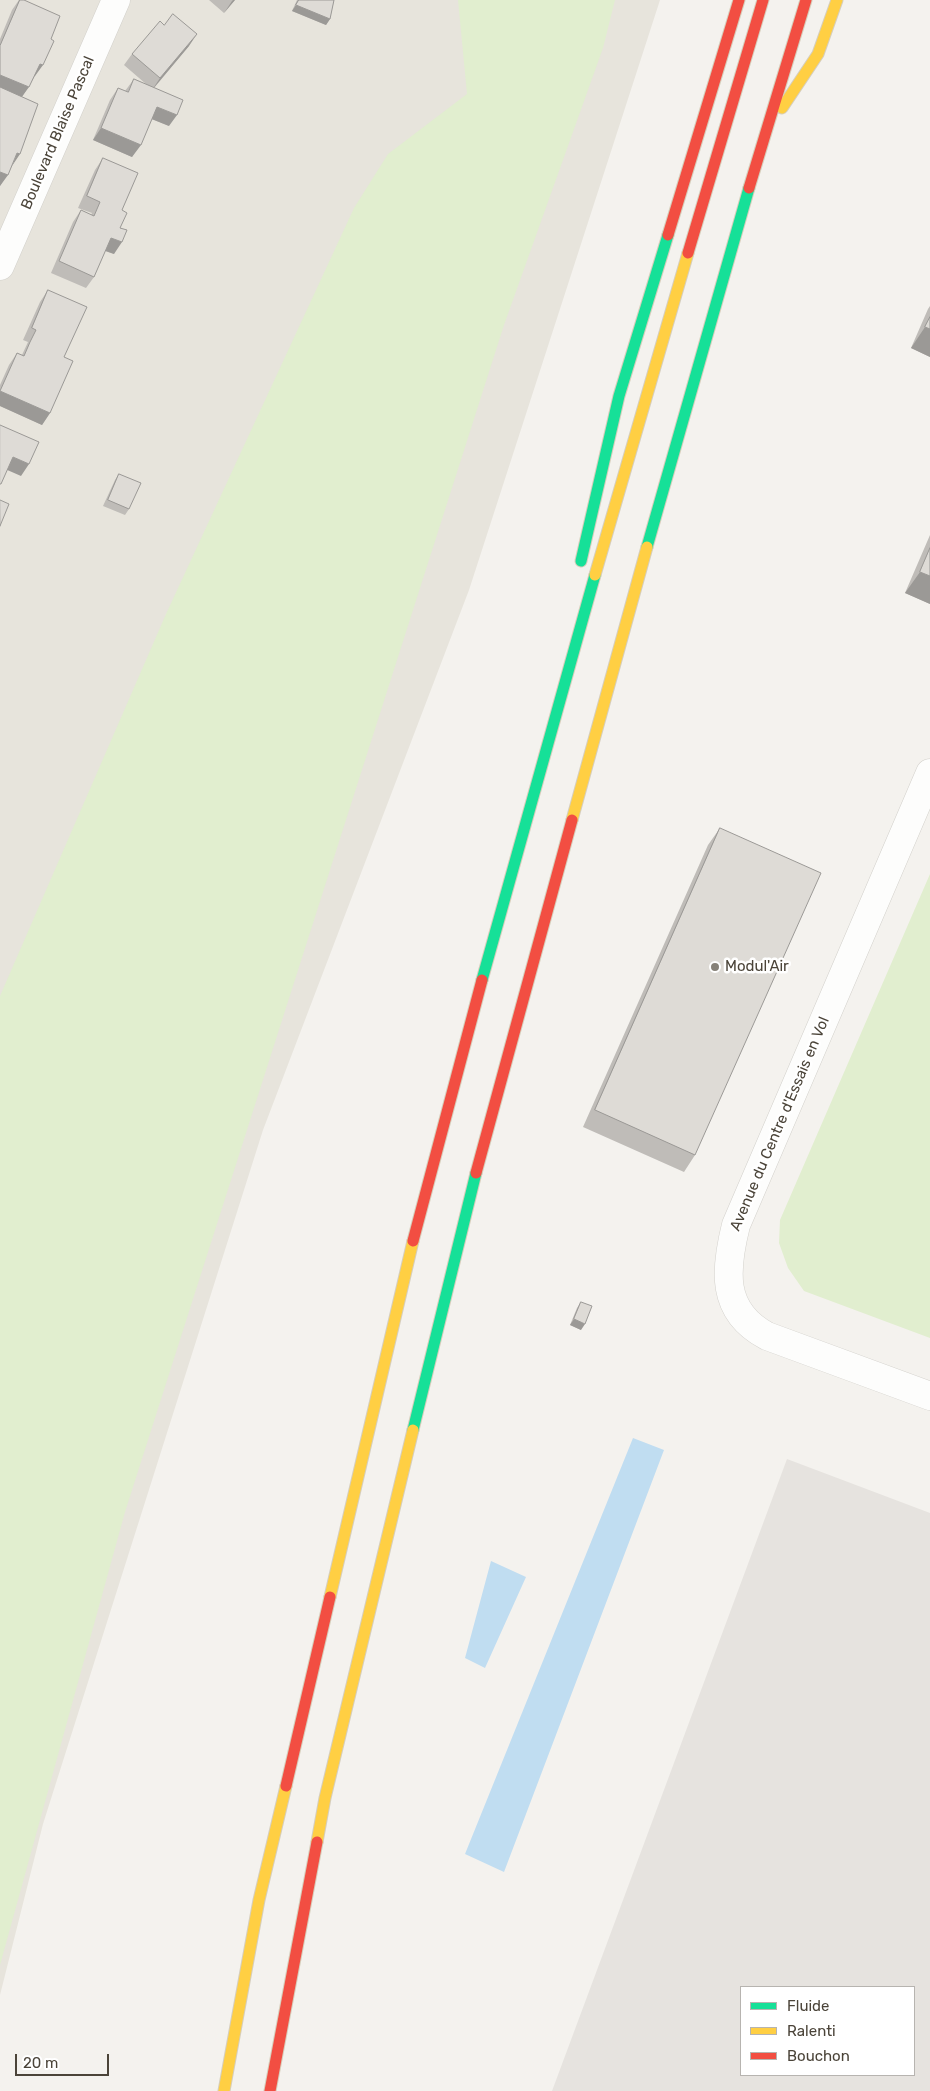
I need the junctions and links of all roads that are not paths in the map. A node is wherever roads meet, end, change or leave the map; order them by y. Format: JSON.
{"nodes":[{"id":1,"x":116,"y":0,"type":"edge"},
{"id":2,"x":739,"y":0,"type":"edge"},
{"id":3,"x":763,"y":0,"type":"edge"},
{"id":4,"x":806,"y":0,"type":"edge"},
{"id":5,"x":837,"y":0,"type":"edge"},
{"id":6,"x":765,"y":132,"type":"junction"},
{"id":7,"x":0,"y":266,"type":"edge"},
{"id":8,"x":579,"y":569,"type":"dead end"},
{"id":9,"x":552,"y":685,"type":"dead end"},
{"id":10,"x":930,"y":773,"type":"edge"},
{"id":11,"x":496,"y":925,"type":"junction"},
{"id":12,"x":930,"y":1396,"type":"edge"},
{"id":13,"x":224,"y":2091,"type":"edge"},
{"id":14,"x":270,"y":2091,"type":"edge"}],
"edges":[{"from":1,"to":7,"type":"street","name":"Boulevard Blaise Pascal"},
{"from":2,"to":8,"type":"main road"},
{"from":3,"to":11,"type":"main road"},
{"from":4,"to":6,"type":"main road"},
{"from":5,"to":6,"type":"main road"},
{"from":6,"to":14,"type":"main road"},
{"from":9,"to":11,"type":"main road"},
{"from":10,"to":12,"type":"street","name":"Avenue du Centre d'Essais en Vol"},
{"from":11,"to":13,"type":"main road"}]}
